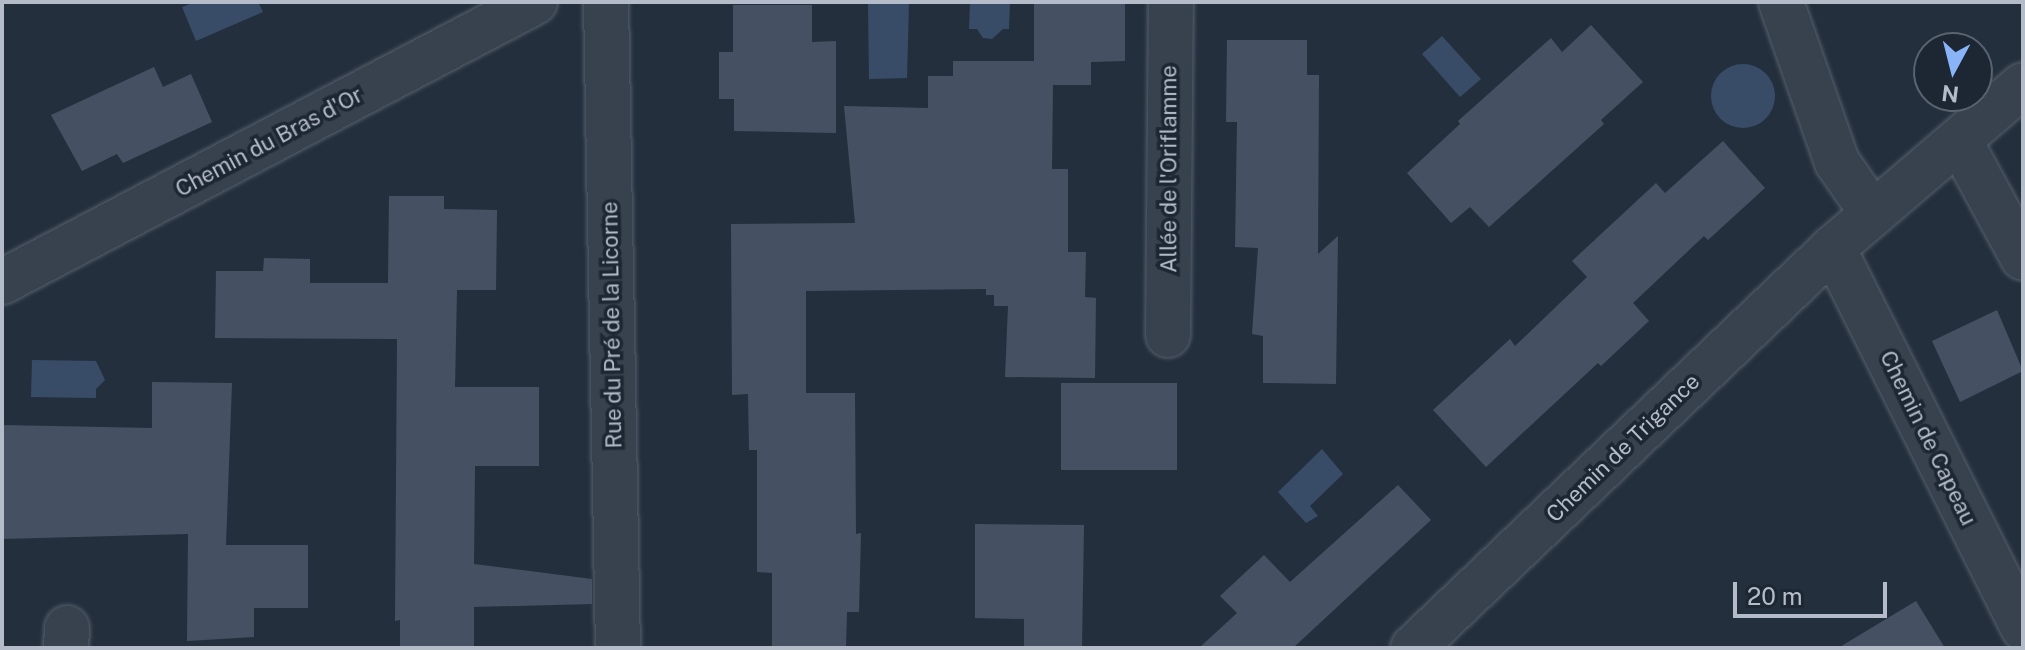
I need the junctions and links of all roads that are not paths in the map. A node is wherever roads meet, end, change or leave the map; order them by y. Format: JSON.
{"nodes":[{"id":1,"x":535,"y":2,"type":"edge"},
{"id":2,"x":606,"y":2,"type":"edge"},
{"id":3,"x":1171,"y":2,"type":"edge"},
{"id":4,"x":1781,"y":2,"type":"edge"},
{"id":5,"x":2023,"y":85,"type":"edge"},
{"id":6,"x":1959,"y":140,"type":"junction"},
{"id":7,"x":1873,"y":214,"type":"junction"},
{"id":8,"x":1833,"y":248,"type":"junction"},
{"id":9,"x":2023,"y":258,"type":"edge"},
{"id":10,"x":2,"y":282,"type":"edge"},
{"id":11,"x":1168,"y":335,"type":"dead end"},
{"id":12,"x":2023,"y":628,"type":"edge"},
{"id":13,"x":618,"y":648,"type":"edge"},
{"id":14,"x":1413,"y":648,"type":"edge"}],
"edges":[{"from":1,"to":10,"type":"street","name":"Chemin du Bras d'Or"},
{"from":2,"to":13,"type":"street","name":"Rue du Pré de la Licorne"},
{"from":3,"to":11,"type":"street","name":"Allée de l'Oriflamme"},
{"from":4,"to":7,"type":"street"},
{"from":5,"to":6,"type":"street","name":"Chemin de Trigance"},
{"from":6,"to":7,"type":"street","name":"Chemin de Trigance"},
{"from":6,"to":9,"type":"street"},
{"from":7,"to":8,"type":"street","name":"Chemin de Trigance"},
{"from":8,"to":12,"type":"street","name":"Chemin de Capeau"},
{"from":8,"to":14,"type":"street","name":"Chemin de Trigance"}]}
